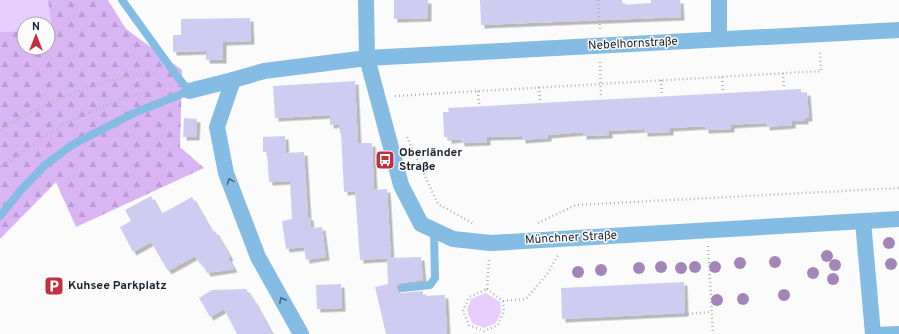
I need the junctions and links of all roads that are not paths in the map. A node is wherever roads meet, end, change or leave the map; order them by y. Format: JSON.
{"nodes":[{"id":1,"x":122,"y":0,"type":"edge"},
{"id":2,"x":366,"y":0,"type":"edge"},
{"id":3,"x":719,"y":0,"type":"edge"},
{"id":4,"x":899,"y":30,"type":"edge"},
{"id":5,"x":719,"y":39,"type":"junction"},
{"id":6,"x":367,"y":58,"type":"junction"},
{"id":7,"x":233,"y":80,"type":"junction"},
{"id":8,"x":190,"y":90,"type":"junction"},
{"id":9,"x":0,"y":216,"type":"edge"},
{"id":10,"x":899,"y":219,"type":"edge"},
{"id":11,"x":864,"y":221,"type":"junction"},
{"id":12,"x":434,"y":230,"type":"junction"},
{"id":13,"x":402,"y":288,"type":"dead end"},
{"id":14,"x":899,"y":330,"type":"edge"},
{"id":15,"x":873,"y":332,"type":"edge"},
{"id":16,"x":301,"y":334,"type":"edge"}],
"edges":[{"from":1,"to":8,"type":"lane"},
{"from":2,"to":6,"type":"street"},
{"from":3,"to":5,"type":"street"},
{"from":4,"to":5,"type":"street","name":"Nebelhornstraße"},
{"from":5,"to":6,"type":"street","name":"Nebelhornstraße"},
{"from":6,"to":7,"type":"street"},
{"from":6,"to":12,"type":"street","name":"Münchner Straße"},
{"from":7,"to":8,"type":"street"},
{"from":16,"to":7,"type":"street","one_way":true},
{"from":8,"to":9,"type":"lane"},
{"from":10,"to":11,"type":"street","name":"Münchner Straße"},
{"from":11,"to":12,"type":"street","name":"Münchner Straße"},
{"from":11,"to":15,"type":"street"},
{"from":12,"to":13,"type":"lane"},
{"from":14,"to":15,"type":"lane"}]}
